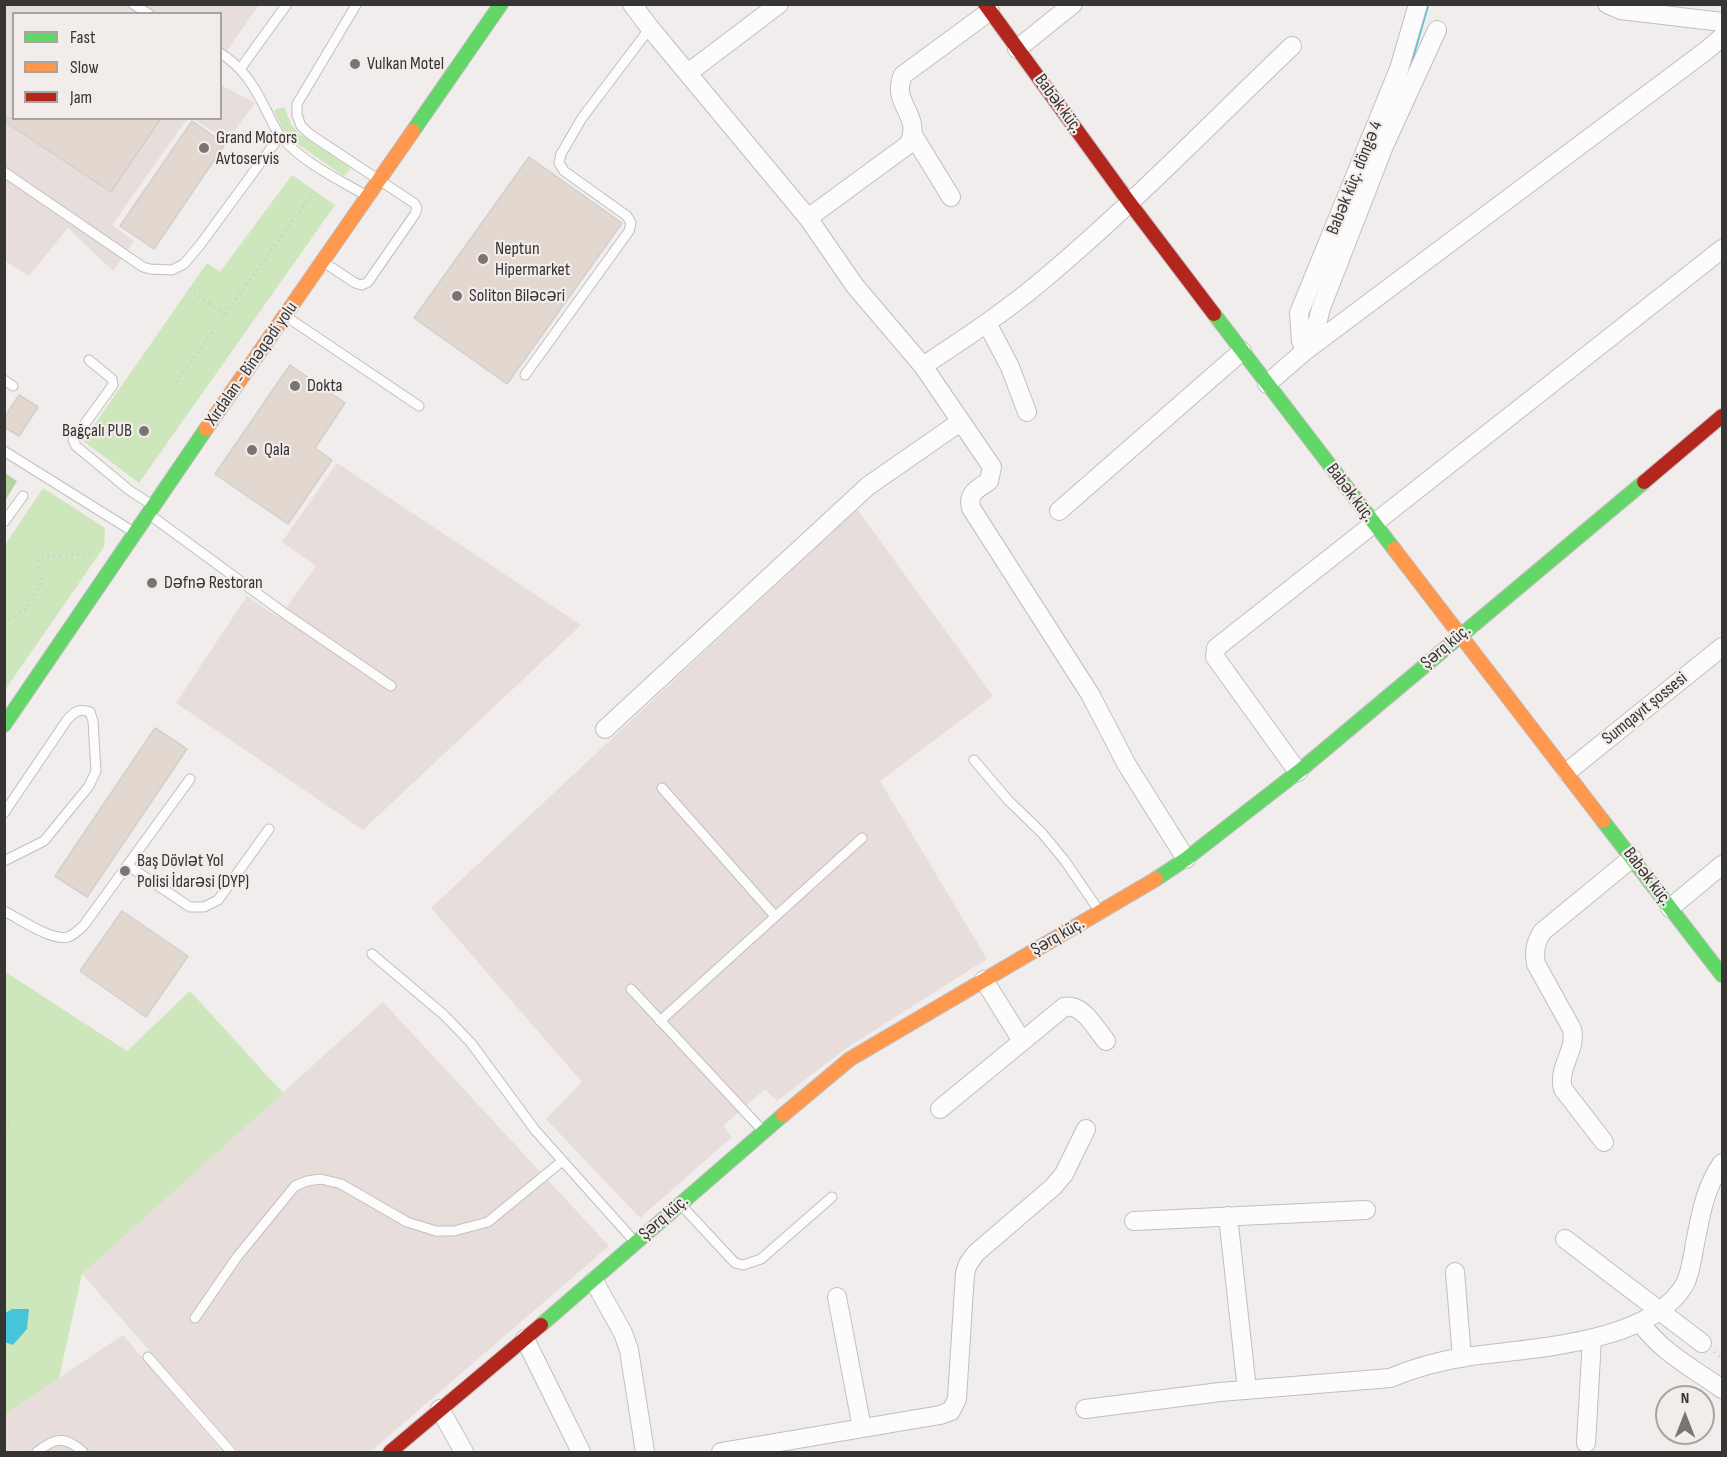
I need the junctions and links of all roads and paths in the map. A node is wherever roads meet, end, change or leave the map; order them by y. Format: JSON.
{"nodes":[{"id":1,"x":133,"y":4,"type":"edge"},
{"id":2,"x":287,"y":4,"type":"edge"},
{"id":3,"x":501,"y":4,"type":"edge"},
{"id":4,"x":632,"y":4,"type":"edge"},
{"id":5,"x":779,"y":4,"type":"edge"},
{"id":6,"x":1072,"y":4,"type":"edge"},
{"id":7,"x":1418,"y":4,"type":"edge"},
{"id":8,"x":1607,"y":4,"type":"edge"},
{"id":9,"x":356,"y":5,"type":"edge"},
{"id":10,"x":987,"y":8,"type":"edge"},
{"id":11,"x":146,"y":12,"type":"edge"},
{"id":12,"x":1722,"y":22,"type":"edge"},
{"id":13,"x":650,"y":28,"type":"junction"},
{"id":14,"x":1437,"y":30,"type":"dead end"},
{"id":15,"x":1722,"y":37,"type":"edge"},
{"id":16,"x":1292,"y":46,"type":"dead end"},
{"id":17,"x":1017,"y":49,"type":"junction"},
{"id":18,"x":222,"y":55,"type":"edge"},
{"id":19,"x":240,"y":69,"type":"junction"},
{"id":20,"x":688,"y":73,"type":"junction"},
{"id":21,"x":913,"y":135,"type":"junction"},
{"id":22,"x":280,"y":136,"type":"junction"},
{"id":23,"x":4,"y":172,"type":"edge"},
{"id":24,"x":379,"y":179,"type":"junction"},
{"id":25,"x":315,"y":190,"type":"dead end"},
{"id":26,"x":367,"y":197,"type":"junction"},
{"id":27,"x":951,"y":198,"type":"dead end"},
{"id":28,"x":1129,"y":202,"type":"junction"},
{"id":29,"x":808,"y":218,"type":"junction"},
{"id":30,"x":1722,"y":249,"type":"edge"},
{"id":31,"x":322,"y":262,"type":"junction"},
{"id":32,"x":189,"y":289,"type":"dead end"},
{"id":33,"x":225,"y":315,"type":"junction"},
{"id":34,"x":285,"y":316,"type":"junction"},
{"id":35,"x":987,"y":323,"type":"junction"},
{"id":36,"x":1312,"y":345,"type":"junction"},
{"id":37,"x":1242,"y":351,"type":"junction"},
{"id":38,"x":89,"y":360,"type":"dead end"},
{"id":39,"x":922,"y":366,"type":"junction"},
{"id":40,"x":525,"y":375,"type":"dead end"},
{"id":41,"x":176,"y":382,"type":"dead end"},
{"id":42,"x":1267,"y":384,"type":"junction"},
{"id":43,"x":419,"y":406,"type":"dead end"},
{"id":44,"x":1027,"y":412,"type":"dead end"},
{"id":45,"x":1722,"y":416,"type":"edge"},
{"id":46,"x":960,"y":422,"type":"junction"},
{"id":47,"x":4,"y":451,"type":"edge"},
{"id":48,"x":23,"y":496,"type":"dead end"},
{"id":49,"x":151,"y":510,"type":"junction"},
{"id":50,"x":1059,"y":511,"type":"dead end"},
{"id":51,"x":4,"y":522,"type":"edge"},
{"id":52,"x":1373,"y":523,"type":"junction"},
{"id":53,"x":134,"y":533,"type":"junction"},
{"id":54,"x":99,"y":554,"type":"dead end"},
{"id":55,"x":4,"y":623,"type":"edge"},
{"id":56,"x":1461,"y":635,"type":"junction"},
{"id":57,"x":1722,"y":647,"type":"edge"},
{"id":58,"x":391,"y":686,"type":"dead end"},
{"id":59,"x":4,"y":725,"type":"edge"},
{"id":60,"x":605,"y":729,"type":"dead end"},
{"id":61,"x":974,"y":760,"type":"dead end"},
{"id":62,"x":1298,"y":772,"type":"junction"},
{"id":63,"x":1567,"y":772,"type":"junction"},
{"id":64,"x":190,"y":779,"type":"dead end"},
{"id":65,"x":662,"y":788,"type":"dead end"},
{"id":66,"x":4,"y":813,"type":"edge"},
{"id":67,"x":269,"y":829,"type":"dead end"},
{"id":68,"x":862,"y":838,"type":"dead end"},
{"id":69,"x":1632,"y":858,"type":"junction"},
{"id":70,"x":1186,"y":859,"type":"junction"},
{"id":71,"x":4,"y":861,"type":"edge"},
{"id":72,"x":127,"y":865,"type":"junction"},
{"id":73,"x":1722,"y":865,"type":"edge"},
{"id":74,"x":1670,"y":908,"type":"junction"},
{"id":75,"x":4,"y":910,"type":"edge"},
{"id":76,"x":1101,"y":913,"type":"junction"},
{"id":77,"x":775,"y":916,"type":"junction"},
{"id":78,"x":372,"y":954,"type":"dead end"},
{"id":79,"x":1722,"y":975,"type":"edge"},
{"id":80,"x":984,"y":980,"type":"junction"},
{"id":81,"x":631,"y":989,"type":"dead end"},
{"id":82,"x":660,"y":1021,"type":"junction"},
{"id":83,"x":1022,"y":1041,"type":"junction"},
{"id":84,"x":1106,"y":1041,"type":"dead end"},
{"id":85,"x":940,"y":1109,"type":"dead end"},
{"id":86,"x":4,"y":1116,"type":"edge"},
{"id":87,"x":1086,"y":1129,"type":"dead end"},
{"id":88,"x":4,"y":1130,"type":"edge"},
{"id":89,"x":763,"y":1131,"type":"junction"},
{"id":90,"x":1604,"y":1142,"type":"dead end"},
{"id":91,"x":561,"y":1162,"type":"junction"},
{"id":92,"x":1722,"y":1163,"type":"edge"},
{"id":93,"x":832,"y":1197,"type":"dead end"},
{"id":94,"x":681,"y":1204,"type":"junction"},
{"id":95,"x":1366,"y":1210,"type":"dead end"},
{"id":96,"x":1228,"y":1216,"type":"junction"},
{"id":97,"x":1134,"y":1221,"type":"dead end"},
{"id":98,"x":1565,"y":1239,"type":"dead end"},
{"id":99,"x":636,"y":1243,"type":"junction"},
{"id":100,"x":1455,"y":1272,"type":"dead end"},
{"id":101,"x":594,"y":1281,"type":"junction"},
{"id":102,"x":837,"y":1297,"type":"dead end"},
{"id":103,"x":1660,"y":1311,"type":"junction"},
{"id":104,"x":195,"y":1318,"type":"dead end"},
{"id":105,"x":1640,"y":1322,"type":"junction"},
{"id":106,"x":525,"y":1339,"type":"junction"},
{"id":107,"x":1592,"y":1339,"type":"junction"},
{"id":108,"x":1702,"y":1343,"type":"dead end"},
{"id":109,"x":148,"y":1357,"type":"dead end"},
{"id":110,"x":1462,"y":1358,"type":"junction"},
{"id":111,"x":1722,"y":1389,"type":"edge"},
{"id":112,"x":1247,"y":1390,"type":"junction"},
{"id":113,"x":440,"y":1409,"type":"junction"},
{"id":114,"x":1085,"y":1409,"type":"dead end"},
{"id":115,"x":862,"y":1428,"type":"junction"},
{"id":116,"x":1586,"y":1443,"type":"dead end"},
{"id":117,"x":37,"y":1452,"type":"edge"},
{"id":118,"x":83,"y":1452,"type":"edge"},
{"id":119,"x":231,"y":1452,"type":"edge"},
{"id":120,"x":390,"y":1452,"type":"edge"},
{"id":121,"x":464,"y":1452,"type":"edge"},
{"id":122,"x":581,"y":1452,"type":"edge"},
{"id":123,"x":645,"y":1452,"type":"edge"},
{"id":124,"x":721,"y":1452,"type":"edge"}],
"edges":[{"from":1,"to":11,"type":"lane"},
{"from":2,"to":19,"type":"lane"},
{"from":3,"to":24,"type":"main road","name":"Xırdalan - Binəqədi yolu"},
{"from":4,"to":13,"type":"street"},
{"from":5,"to":20,"type":"street"},
{"from":6,"to":17,"type":"street"},
{"from":7,"to":36,"type":"street","name":"Babək küç. döngə 4"},
{"from":8,"to":12,"type":"street"},
{"from":9,"to":24,"type":"lane"},
{"from":10,"to":17,"type":"main road","name":"Babək küç."},
{"from":10,"to":21,"type":"street"},
{"from":13,"to":20,"type":"street"},
{"from":13,"to":40,"type":"lane"},
{"from":14,"to":36,"type":"street"},
{"from":15,"to":36,"type":"street"},
{"from":16,"to":28,"type":"street"},
{"from":17,"to":28,"type":"main road","name":"Babək küç."},
{"from":18,"to":19,"type":"lane"},
{"from":19,"to":22,"type":"lane"},
{"from":20,"to":29,"type":"street"},
{"from":21,"to":27,"type":"street"},
{"from":21,"to":29,"type":"street"},
{"from":22,"to":23,"type":"lane"},
{"from":22,"to":26,"type":"lane"},
{"from":24,"to":26,"type":"main road","name":"Xırdalan - Binəqədi yolu"},
{"from":24,"to":31,"type":"lane"},
{"from":25,"to":33,"type":"path"},
{"from":26,"to":31,"type":"main road","name":"Xırdalan - Binəqədi yolu"},
{"from":28,"to":35,"type":"street"},
{"from":28,"to":37,"type":"main road","name":"Babək küç."},
{"from":29,"to":39,"type":"street"},
{"from":30,"to":52,"type":"street"},
{"from":31,"to":34,"type":"main road","name":"Xırdalan - Binəqədi yolu"},
{"from":32,"to":33,"type":"path"},
{"from":33,"to":41,"type":"path"},
{"from":34,"to":43,"type":"lane"},
{"from":34,"to":49,"type":"main road","name":"Xırdalan - Binəqədi yolu"},
{"from":35,"to":39,"type":"street"},
{"from":35,"to":44,"type":"street"},
{"from":36,"to":42,"type":"street"},
{"from":37,"to":42,"type":"main road","name":"Babək küç."},
{"from":37,"to":50,"type":"street"},
{"from":38,"to":49,"type":"lane"},
{"from":39,"to":46,"type":"street"},
{"from":42,"to":52,"type":"main road","name":"Babək küç."},
{"from":45,"to":56,"type":"main road","name":"Şərq küç."},
{"from":46,"to":60,"type":"street"},
{"from":46,"to":70,"type":"street"},
{"from":47,"to":53,"type":"lane"},
{"from":48,"to":51,"type":"lane"},
{"from":49,"to":53,"type":"main road","name":"Xırdalan - Binəqədi yolu"},
{"from":49,"to":58,"type":"lane"},
{"from":52,"to":56,"type":"main road","name":"Babək küç."},
{"from":52,"to":62,"type":"street"},
{"from":53,"to":59,"type":"main road","name":"Xırdalan - Binəqədi yolu"},
{"from":54,"to":55,"type":"path"},
{"from":56,"to":62,"type":"main road","name":"Şərq küç."},
{"from":56,"to":63,"type":"main road","name":"Babək küç."},
{"from":57,"to":63,"type":"street","name":"Sumqayıt şossesi"},
{"from":61,"to":76,"type":"lane"},
{"from":62,"to":70,"type":"main road","name":"Şərq küç."},
{"from":63,"to":69,"type":"main road","name":"Babək küç."},
{"from":64,"to":72,"type":"lane"},
{"from":65,"to":77,"type":"lane"},
{"from":66,"to":71,"type":"lane"},
{"from":67,"to":72,"type":"lane"},
{"from":68,"to":77,"type":"lane"},
{"from":69,"to":74,"type":"main road","name":"Babək küç."},
{"from":69,"to":90,"type":"street"},
{"from":70,"to":76,"type":"main road","name":"Şərq küç."},
{"from":72,"to":75,"type":"lane"},
{"from":73,"to":74,"type":"street"},
{"from":74,"to":79,"type":"main road","name":"Babək küç."},
{"from":76,"to":80,"type":"main road","name":"Şərq küç."},
{"from":77,"to":82,"type":"lane"},
{"from":78,"to":91,"type":"lane"},
{"from":80,"to":83,"type":"street"},
{"from":80,"to":89,"type":"main road","name":"Şərq küç."},
{"from":81,"to":82,"type":"lane"},
{"from":82,"to":89,"type":"lane"},
{"from":83,"to":84,"type":"street"},
{"from":83,"to":85,"type":"street"},
{"from":86,"to":88,"type":"path"},
{"from":87,"to":115,"type":"street"},
{"from":89,"to":94,"type":"main road","name":"Şərq küç."},
{"from":91,"to":99,"type":"lane"},
{"from":91,"to":104,"type":"lane"},
{"from":92,"to":103,"type":"street"},
{"from":93,"to":94,"type":"lane"},
{"from":94,"to":99,"type":"main road","name":"Şərq küç."},
{"from":95,"to":96,"type":"street"},
{"from":96,"to":97,"type":"street"},
{"from":96,"to":112,"type":"street"},
{"from":98,"to":103,"type":"street"},
{"from":99,"to":101,"type":"main road","name":"Şərq küç."},
{"from":100,"to":110,"type":"street"},
{"from":101,"to":106,"type":"main road","name":"Şərq küç."},
{"from":101,"to":123,"type":"street"},
{"from":102,"to":115,"type":"street"},
{"from":103,"to":105,"type":"street"},
{"from":103,"to":108,"type":"street"},
{"from":105,"to":107,"type":"street"},
{"from":105,"to":111,"type":"street"},
{"from":106,"to":113,"type":"main road","name":"Şərq küç."},
{"from":106,"to":122,"type":"street"},
{"from":107,"to":110,"type":"street"},
{"from":107,"to":116,"type":"street"},
{"from":109,"to":119,"type":"lane"},
{"from":110,"to":112,"type":"street"},
{"from":112,"to":114,"type":"street"},
{"from":113,"to":120,"type":"main road","name":"Şərq küç."},
{"from":113,"to":121,"type":"street"},
{"from":115,"to":124,"type":"street"},
{"from":117,"to":118,"type":"lane"}]}
